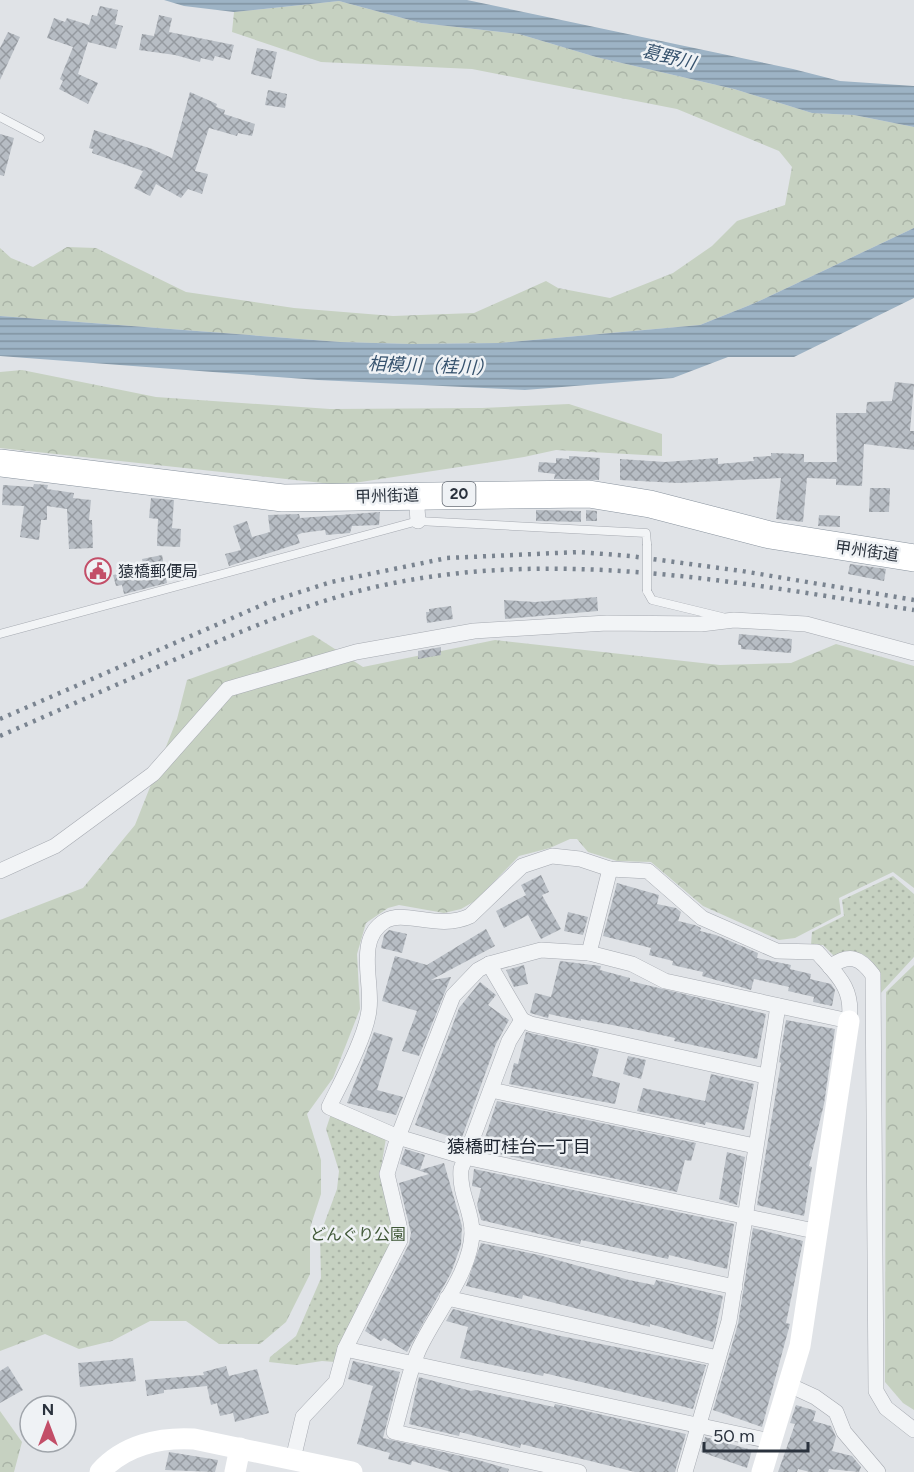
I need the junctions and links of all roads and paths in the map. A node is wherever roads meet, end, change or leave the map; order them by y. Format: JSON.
{"nodes":[{"id":1,"x":0,"y":117,"type":"edge"},
{"id":2,"x":40,"y":138,"type":"dead end"},
{"id":3,"x":0,"y":463,"type":"edge"},
{"id":4,"x":417,"y":508,"type":"junction"},
{"id":5,"x":914,"y":558,"type":"edge"},
{"id":6,"x":734,"y":620,"type":"junction"},
{"id":7,"x":0,"y":634,"type":"edge"},
{"id":8,"x":914,"y":653,"type":"edge"},
{"id":9,"x":609,"y":869,"type":"junction"},
{"id":10,"x":0,"y":871,"type":"edge"},
{"id":11,"x":589,"y":953,"type":"junction"},
{"id":12,"x":489,"y":964,"type":"junction"},
{"id":13,"x":830,"y":967,"type":"junction"},
{"id":14,"x":778,"y":1006,"type":"junction"},
{"id":15,"x":522,"y":1020,"type":"junction"},
{"id":16,"x":849,"y":1021,"type":"junction"},
{"id":17,"x":765,"y":1076,"type":"junction"},
{"id":18,"x":491,"y":1090,"type":"junction"},
{"id":19,"x":398,"y":1137,"type":"junction"},
{"id":20,"x":754,"y":1146,"type":"junction"},
{"id":21,"x":465,"y":1157,"type":"junction"},
{"id":22,"x":746,"y":1216,"type":"junction"},
{"id":23,"x":472,"y":1231,"type":"junction"},
{"id":24,"x":819,"y":1232,"type":"junction"},
{"id":25,"x":735,"y":1287,"type":"junction"},
{"id":26,"x":447,"y":1298,"type":"junction"},
{"id":27,"x":345,"y":1349,"type":"junction"},
{"id":28,"x":718,"y":1358,"type":"junction"},
{"id":29,"x":414,"y":1363,"type":"junction"},
{"id":30,"x":789,"y":1385,"type":"junction"},
{"id":31,"x":699,"y":1425,"type":"junction"},
{"id":32,"x":914,"y":1430,"type":"edge"},
{"id":33,"x":770,"y":1441,"type":"junction"},
{"id":34,"x":240,"y":1448,"type":"junction"},
{"id":35,"x":293,"y":1459,"type":"junction"},
{"id":36,"x":100,"y":1472,"type":"edge"},
{"id":37,"x":235,"y":1472,"type":"edge"},
{"id":38,"x":352,"y":1472,"type":"edge"},
{"id":39,"x":579,"y":1472,"type":"edge"},
{"id":40,"x":685,"y":1472,"type":"edge"},
{"id":41,"x":762,"y":1472,"type":"edge"},
{"id":42,"x":878,"y":1472,"type":"edge"}],
"edges":[{"from":1,"to":2,"type":"lane"},
{"from":3,"to":4,"type":"highway","name":"甲州街道","number":"20"},
{"from":4,"to":5,"type":"highway","name":"甲州街道","number":"20"},
{"from":4,"to":6,"type":"lane","bridge":true},
{"from":4,"to":7,"type":"lane"},
{"from":6,"to":8,"type":"street"},
{"from":6,"to":10,"type":"street"},
{"from":9,"to":11,"type":"street"},
{"from":9,"to":13,"type":"street"},
{"from":9,"to":19,"type":"street"},
{"from":11,"to":12,"type":"street"},
{"from":11,"to":14,"type":"street"},
{"from":12,"to":15,"type":"street"},
{"from":12,"to":19,"type":"street"},
{"from":13,"to":16,"type":"street"},
{"from":13,"to":32,"type":"street"},
{"from":14,"to":16,"type":"street"},
{"from":14,"to":17,"type":"street"},
{"from":15,"to":17,"type":"street"},
{"from":15,"to":18,"type":"street"},
{"from":16,"to":24,"type":"street"},
{"from":17,"to":20,"type":"street"},
{"from":18,"to":20,"type":"street"},
{"from":18,"to":21,"type":"street"},
{"from":19,"to":21,"type":"street"},
{"from":19,"to":27,"type":"street"},
{"from":20,"to":22,"type":"street"},
{"from":21,"to":22,"type":"street"},
{"from":21,"to":23,"type":"street"},
{"from":22,"to":24,"type":"street"},
{"from":22,"to":25,"type":"street"},
{"from":23,"to":25,"type":"street"},
{"from":23,"to":26,"type":"street"},
{"from":24,"to":30,"type":"street"},
{"from":25,"to":28,"type":"street"},
{"from":26,"to":28,"type":"street"},
{"from":26,"to":29,"type":"street"},
{"from":27,"to":29,"type":"street"},
{"from":27,"to":35,"type":"street"},
{"from":28,"to":31,"type":"street"},
{"from":29,"to":31,"type":"street"},
{"from":29,"to":39,"type":"street"},
{"from":30,"to":33,"type":"street"},
{"from":30,"to":42,"type":"street"},
{"from":31,"to":33,"type":"street"},
{"from":31,"to":40,"type":"street"},
{"from":33,"to":41,"type":"street"},
{"from":34,"to":35,"type":"street"},
{"from":34,"to":36,"type":"street"},
{"from":34,"to":37,"type":"street"},
{"from":35,"to":38,"type":"street"}]}
